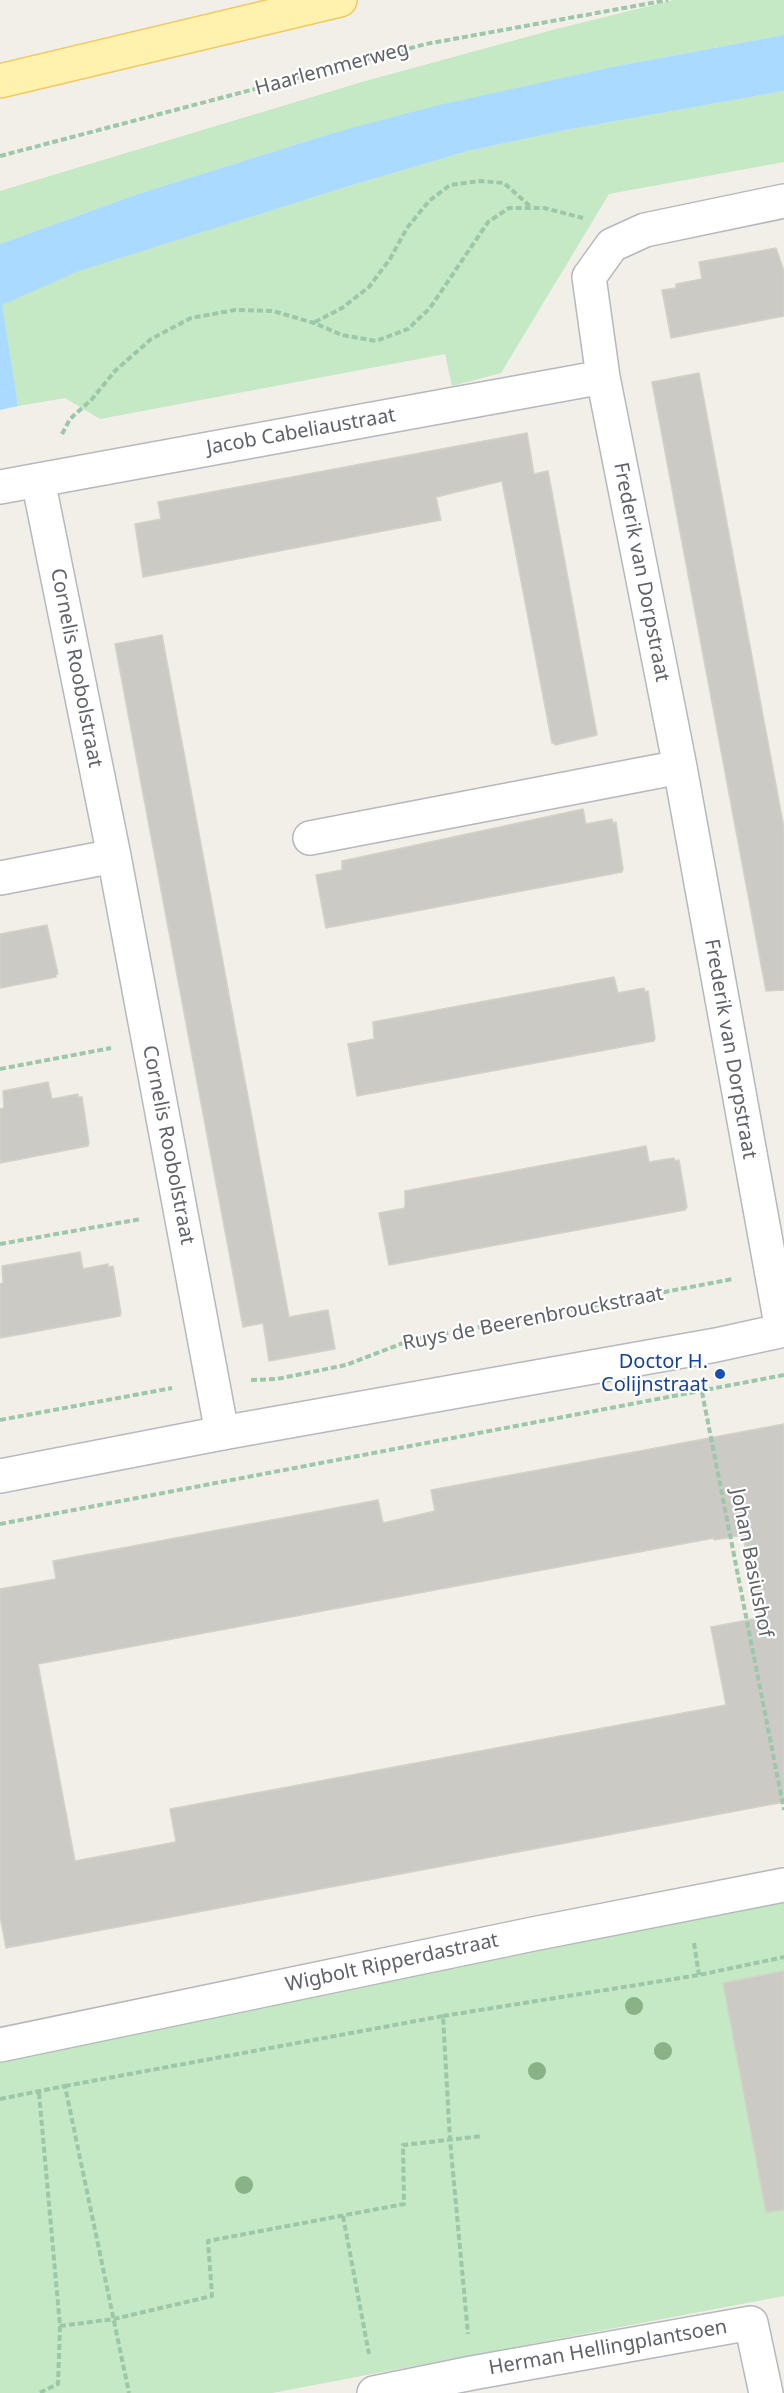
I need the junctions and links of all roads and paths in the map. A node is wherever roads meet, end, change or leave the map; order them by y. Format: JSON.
{"nodes":[{"id":1,"x":340,"y":0,"type":"edge"},
{"id":2,"x":668,"y":0,"type":"edge"},
{"id":3,"x":0,"y":81,"type":"edge"},
{"id":4,"x":0,"y":156,"type":"edge"},
{"id":5,"x":784,"y":201,"type":"edge"},
{"id":6,"x":532,"y":208,"type":"junction"},
{"id":7,"x":645,"y":230,"type":"junction"},
{"id":8,"x":314,"y":322,"type":"junction"},
{"id":9,"x":603,"y":377,"type":"junction"},
{"id":10,"x":38,"y":480,"type":"junction"},
{"id":11,"x":0,"y":487,"type":"edge"},
{"id":12,"x":680,"y":767,"type":"junction"},
{"id":13,"x":310,"y":838,"type":"dead end"},
{"id":14,"x":114,"y":856,"type":"junction"},
{"id":15,"x":0,"y":878,"type":"edge"},
{"id":16,"x":149,"y":1041,"type":"junction"},
{"id":17,"x":0,"y":1069,"type":"edge"},
{"id":18,"x":182,"y":1212,"type":"junction"},
{"id":19,"x":0,"y":1244,"type":"edge"},
{"id":20,"x":771,"y":1272,"type":"junction"},
{"id":21,"x":783,"y":1330,"type":"edge"},
{"id":22,"x":784,"y":1375,"type":"edge"},
{"id":23,"x":212,"y":1381,"type":"junction"},
{"id":24,"x":702,"y":1392,"type":"junction"},
{"id":25,"x":0,"y":1420,"type":"edge"},
{"id":26,"x":222,"y":1433,"type":"junction"},
{"id":27,"x":0,"y":1476,"type":"edge"},
{"id":28,"x":0,"y":1524,"type":"edge"},
{"id":29,"x":784,"y":1810,"type":"edge"},
{"id":30,"x":784,"y":1885,"type":"edge"},
{"id":31,"x":784,"y":1957,"type":"edge"},
{"id":32,"x":443,"y":2016,"type":"junction"},
{"id":33,"x":0,"y":2045,"type":"edge"},
{"id":34,"x":65,"y":2086,"type":"junction"},
{"id":35,"x":39,"y":2092,"type":"junction"},
{"id":36,"x":0,"y":2099,"type":"edge"},
{"id":37,"x":483,"y":2136,"type":"dead end"},
{"id":38,"x":450,"y":2140,"type":"junction"},
{"id":39,"x":343,"y":2216,"type":"junction"},
{"id":40,"x":114,"y":2319,"type":"junction"},
{"id":41,"x":60,"y":2326,"type":"junction"},
{"id":42,"x":366,"y":2338,"type":"dead end"},
{"id":43,"x":472,"y":2373,"type":"junction"},
{"id":44,"x":388,"y":2392,"type":"edge"},
{"id":45,"x":39,"y":2393,"type":"edge"},
{"id":46,"x":129,"y":2393,"type":"edge"},
{"id":47,"x":766,"y":2393,"type":"edge"}],
"edges":[{"from":1,"to":3,"type":"main road"},
{"from":2,"to":4,"type":"path","name":"Haarlemmerweg"},
{"from":5,"to":7,"type":"street","name":"Frederik van Dorpstraat"},
{"from":6,"to":7,"type":"path"},
{"from":6,"to":8,"type":"path"},
{"from":6,"to":8,"type":"path"},
{"from":7,"to":9,"type":"street","name":"Frederik van Dorpstraat"},
{"from":8,"to":10,"type":"path"},
{"from":9,"to":10,"type":"street","name":"Jacob Cabeliaustraat"},
{"from":9,"to":12,"type":"street","name":"Frederik van Dorpstraat"},
{"from":10,"to":11,"type":"street","name":"Jacob Cabeliaustraat"},
{"from":10,"to":14,"type":"street","name":"Cornelis Roobolstraat"},
{"from":12,"to":13,"type":"street"},
{"from":12,"to":20,"type":"street","name":"Frederik van Dorpstraat"},
{"from":14,"to":15,"type":"street"},
{"from":14,"to":16,"type":"street","name":"Cornelis Roobolstraat"},
{"from":16,"to":17,"type":"path"},
{"from":16,"to":18,"type":"street","name":"Cornelis Roobolstraat"},
{"from":18,"to":19,"type":"path"},
{"from":18,"to":23,"type":"street","name":"Cornelis Roobolstraat"},
{"from":20,"to":21,"type":"street","name":"Frederik van Dorpstraat"},
{"from":20,"to":23,"type":"path","name":"Ruys de Beerenbrouckstraat"},
{"from":21,"to":26,"type":"street"},
{"from":22,"to":24,"type":"path"},
{"from":23,"to":25,"type":"path","name":"Ruys de Beerenbrouckstraat"},
{"from":23,"to":26,"type":"street","name":"Cornelis Roobolstraat"},
{"from":24,"to":28,"type":"path"},
{"from":24,"to":29,"type":"path","name":"Johan Basiushof"},
{"from":26,"to":27,"type":"street"},
{"from":30,"to":33,"type":"street","name":"Wigbolt Ripperdastraat"},
{"from":31,"to":32,"type":"path"},
{"from":32,"to":34,"type":"path"},
{"from":32,"to":38,"type":"path"},
{"from":34,"to":35,"type":"path"},
{"from":34,"to":40,"type":"path"},
{"from":35,"to":36,"type":"path"},
{"from":35,"to":41,"type":"path"},
{"from":37,"to":38,"type":"path"},
{"from":38,"to":39,"type":"path"},
{"from":38,"to":43,"type":"path"},
{"from":39,"to":40,"type":"path"},
{"from":39,"to":42,"type":"path"},
{"from":40,"to":41,"type":"path"},
{"from":40,"to":46,"type":"path"},
{"from":41,"to":45,"type":"path"},
{"from":43,"to":44,"type":"street","name":"Herman Hellingplantsoen"},
{"from":43,"to":47,"type":"street","name":"Herman Hellingplantsoen"}]}
